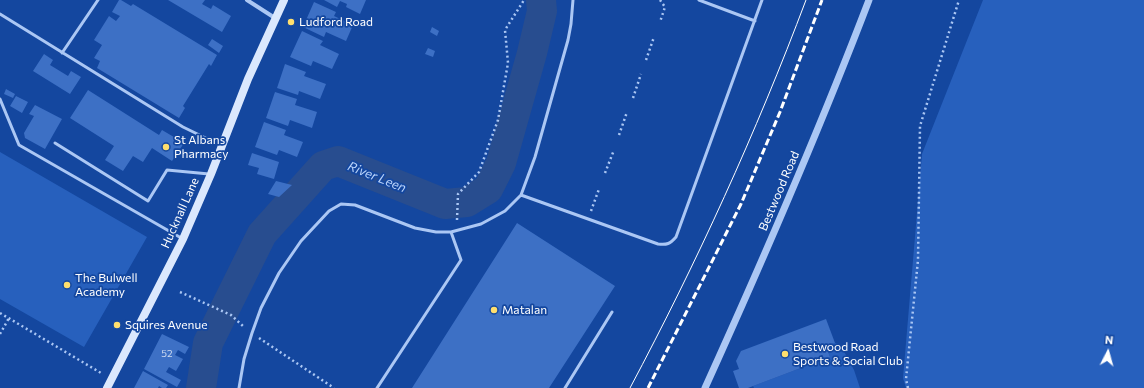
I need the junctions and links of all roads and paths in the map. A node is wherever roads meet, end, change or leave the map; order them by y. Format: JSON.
{"nodes":[{"id":1,"x":98,"y":0,"type":"edge"},
{"id":2,"x":247,"y":0,"type":"edge"},
{"id":3,"x":284,"y":0,"type":"edge"},
{"id":4,"x":524,"y":0,"type":"edge"},
{"id":5,"x":573,"y":0,"type":"edge"},
{"id":6,"x":660,"y":0,"type":"edge"},
{"id":7,"x":699,"y":0,"type":"edge"},
{"id":8,"x":762,"y":0,"type":"edge"},
{"id":9,"x":869,"y":0,"type":"edge"},
{"id":10,"x":959,"y":0,"type":"edge"},
{"id":11,"x":0,"y":14,"type":"edge"},
{"id":12,"x":275,"y":18,"type":"junction"},
{"id":13,"x":754,"y":21,"type":"junction"},
{"id":14,"x":660,"y":22,"type":"dead end"},
{"id":15,"x":654,"y":37,"type":"dead end"},
{"id":16,"x":62,"y":53,"type":"junction"},
{"id":17,"x":646,"y":60,"type":"dead end"},
{"id":18,"x":641,"y":74,"type":"dead end"},
{"id":19,"x":633,"y":98,"type":"dead end"},
{"id":20,"x":0,"y":99,"type":"edge"},
{"id":21,"x":627,"y":112,"type":"dead end"},
{"id":22,"x":619,"y":135,"type":"dead end"},
{"id":23,"x":55,"y":144,"type":"dead end"},
{"id":24,"x":222,"y":146,"type":"junction"},
{"id":25,"x":614,"y":150,"type":"dead end"},
{"id":26,"x":605,"y":173,"type":"dead end"},
{"id":27,"x":211,"y":174,"type":"junction"},
{"id":28,"x":599,"y":189,"type":"dead end"},
{"id":29,"x":521,"y":195,"type":"junction"},
{"id":30,"x":588,"y":219,"type":"junction"},
{"id":31,"x":456,"y":224,"type":"dead end"},
{"id":32,"x":451,"y":232,"type":"junction"},
{"id":33,"x":183,"y":239,"type":"junction"},
{"id":34,"x":180,"y":292,"type":"dead end"},
{"id":35,"x":612,"y":312,"type":"dead end"},
{"id":36,"x":0,"y":313,"type":"edge"},
{"id":37,"x":9,"y":318,"type":"junction"},
{"id":38,"x":252,"y":333,"type":"junction"},
{"id":39,"x":0,"y":334,"type":"edge"},
{"id":40,"x":112,"y":380,"type":"junction"},
{"id":41,"x":107,"y":388,"type":"edge"},
{"id":42,"x":239,"y":388,"type":"edge"},
{"id":43,"x":334,"y":388,"type":"edge"},
{"id":44,"x":377,"y":388,"type":"edge"},
{"id":45,"x":565,"y":388,"type":"edge"},
{"id":46,"x":705,"y":388,"type":"edge"},
{"id":47,"x":908,"y":388,"type":"edge"}],
"edges":[{"from":1,"to":16,"type":"lane"},
{"from":2,"to":12,"type":"street"},
{"from":3,"to":12,"type":"main road","name":"Hucknall Lane"},
{"from":4,"to":31,"type":"path"},
{"from":5,"to":29,"type":"lane"},
{"from":6,"to":14,"type":"path"},
{"from":7,"to":13,"type":"lane"},
{"from":8,"to":13,"type":"lane"},
{"from":9,"to":46,"type":"street","name":"Bestwood Road"},
{"from":10,"to":47,"type":"path"},
{"from":11,"to":16,"type":"lane"},
{"from":12,"to":24,"type":"main road","name":"Hucknall Lane"},
{"from":13,"to":30,"type":"lane"},
{"from":15,"to":17,"type":"path"},
{"from":16,"to":24,"type":"lane"},
{"from":18,"to":19,"type":"path"},
{"from":20,"to":33,"type":"lane"},
{"from":21,"to":22,"type":"path"},
{"from":23,"to":27,"type":"lane"},
{"from":24,"to":27,"type":"main road","name":"Hucknall Lane"},
{"from":25,"to":26,"type":"path"},
{"from":27,"to":33,"type":"main road","name":"Hucknall Lane"},
{"from":28,"to":30,"type":"path"},
{"from":29,"to":30,"type":"lane"},
{"from":29,"to":32,"type":"lane"},
{"from":32,"to":38,"type":"lane"},
{"from":32,"to":44,"type":"lane"},
{"from":33,"to":40,"type":"main road","name":"Hucknall Lane"},
{"from":34,"to":38,"type":"path"},
{"from":35,"to":45,"type":"lane"},
{"from":36,"to":37,"type":"path"},
{"from":37,"to":39,"type":"path"},
{"from":37,"to":40,"type":"path"},
{"from":38,"to":42,"type":"lane"},
{"from":38,"to":43,"type":"path"},
{"from":40,"to":41,"type":"main road","name":"Hucknall Lane"}]}
